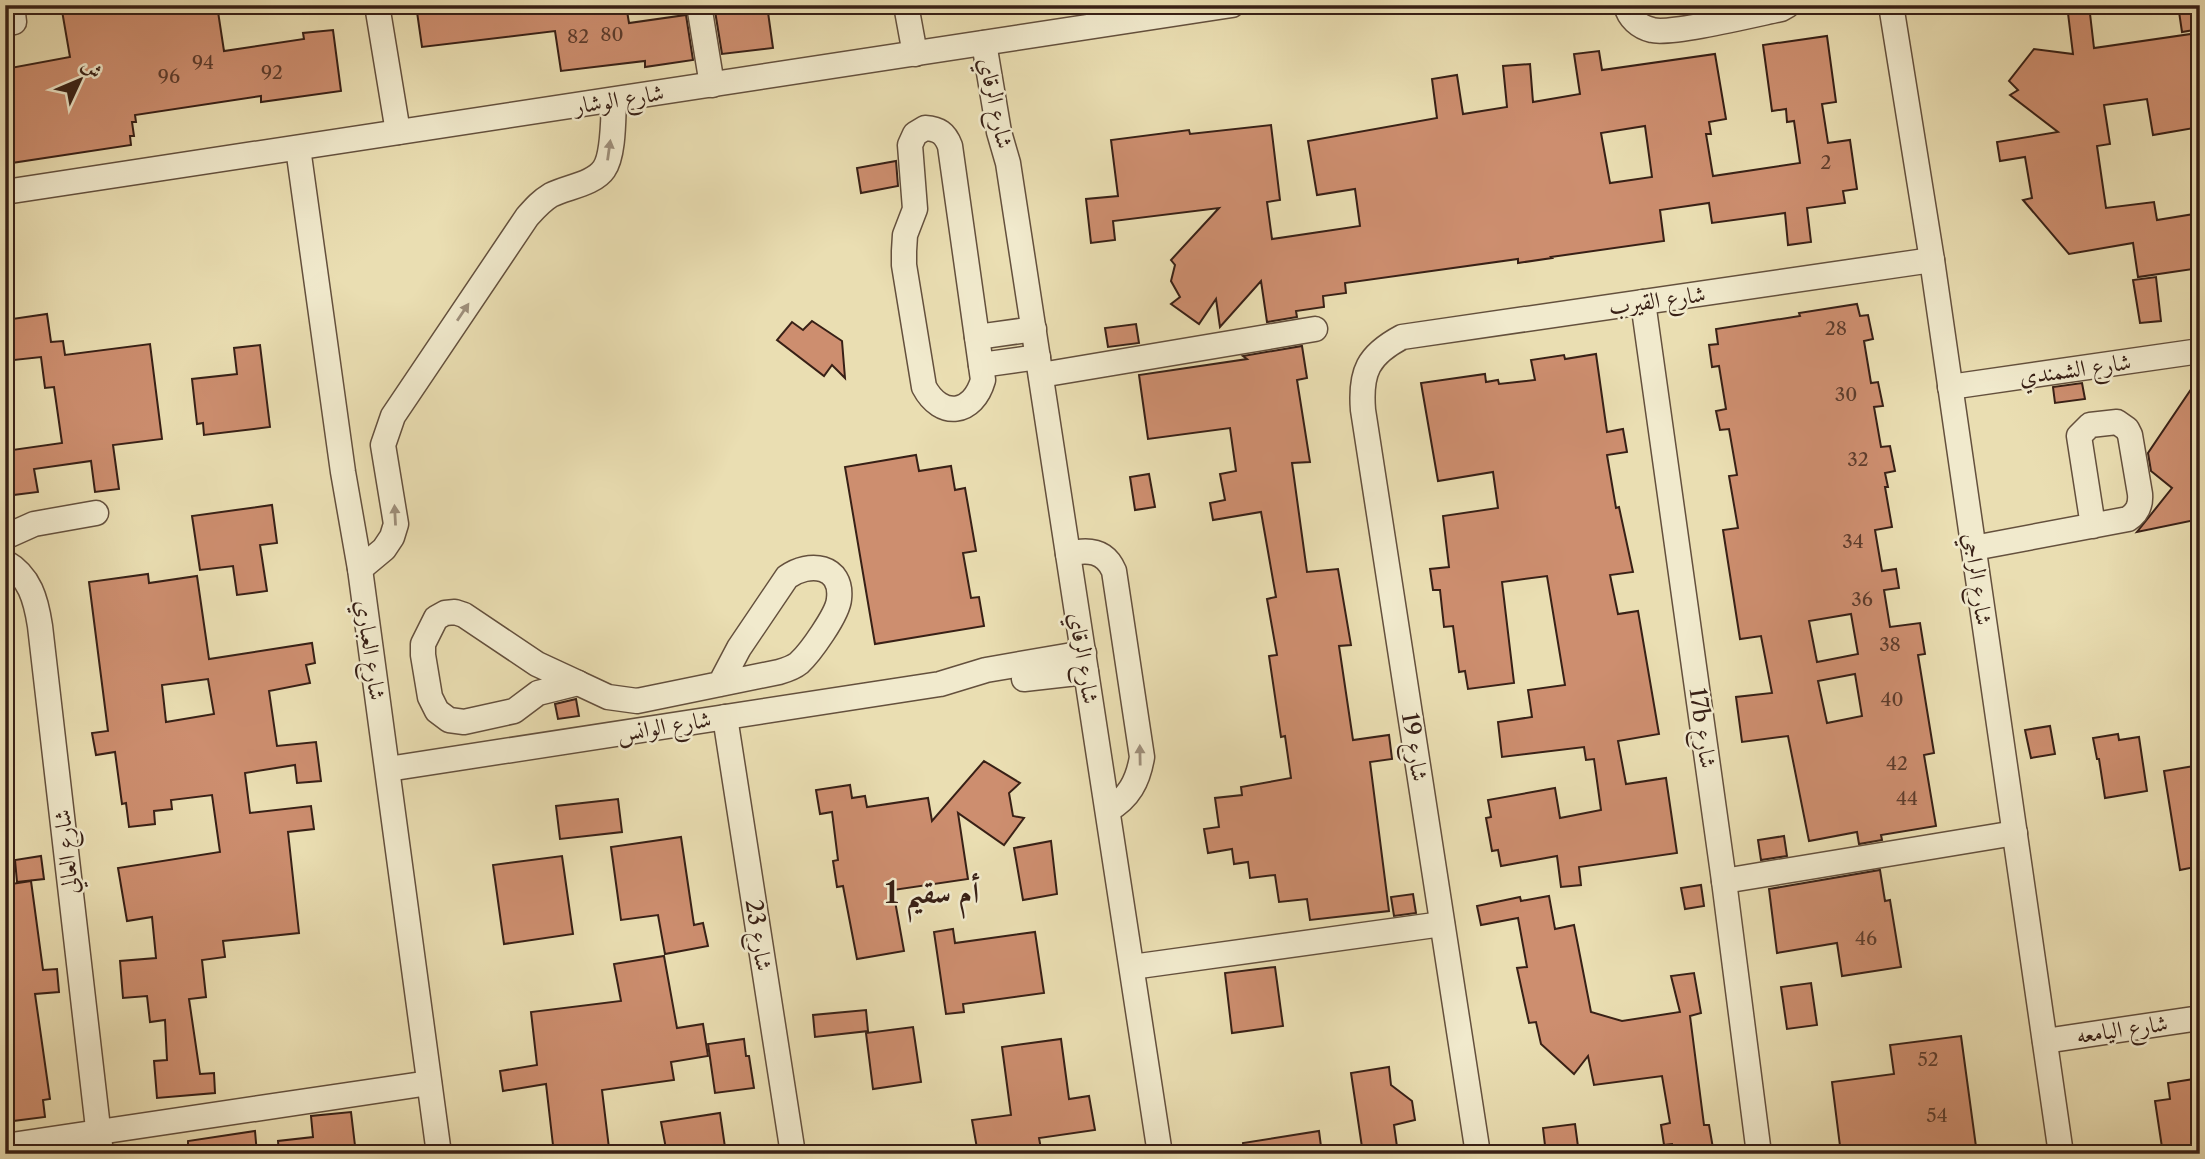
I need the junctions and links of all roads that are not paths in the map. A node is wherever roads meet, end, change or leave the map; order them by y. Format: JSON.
{"nodes":[{"id":1,"x":377,"y":5,"type":"edge"},
{"id":2,"x":699,"y":5,"type":"edge"},
{"id":3,"x":906,"y":5,"type":"edge"},
{"id":4,"x":1232,"y":5,"type":"edge"},
{"id":5,"x":1626,"y":5,"type":"edge"},
{"id":6,"x":1788,"y":5,"type":"edge"},
{"id":7,"x":1891,"y":5,"type":"edge"},
{"id":8,"x":992,"y":42,"type":"junction"},
{"id":9,"x":915,"y":54,"type":"junction"},
{"id":10,"x":712,"y":85,"type":"junction"},
{"id":11,"x":614,"y":100,"type":"junction"},
{"id":12,"x":398,"y":132,"type":"junction"},
{"id":13,"x":298,"y":148,"type":"junction"},
{"id":14,"x":5,"y":192,"type":"edge"},
{"id":15,"x":1932,"y":260,"type":"junction"},
{"id":16,"x":1643,"y":302,"type":"junction"},
{"id":17,"x":1034,"y":329,"type":"junction"},
{"id":18,"x":1315,"y":329,"type":"dead end"},
{"id":19,"x":977,"y":337,"type":"junction"},
{"id":20,"x":1384,"y":347,"type":"joint"},
{"id":21,"x":2200,"y":351,"type":"edge"},
{"id":22,"x":981,"y":365,"type":"junction"},
{"id":23,"x":1040,"y":366,"type":"junction"},
{"id":24,"x":1950,"y":387,"type":"junction"},
{"id":25,"x":96,"y":513,"type":"dead end"},
{"id":26,"x":2093,"y":526,"type":"dead end"},
{"id":27,"x":5,"y":537,"type":"edge"},
{"id":28,"x":1974,"y":548,"type":"junction"},
{"id":29,"x":1068,"y":554,"type":"junction"},
{"id":30,"x":5,"y":562,"type":"edge"},
{"id":31,"x":360,"y":569,"type":"junction"},
{"id":32,"x":739,"y":648,"type":"junction"},
{"id":33,"x":1085,"y":662,"type":"junction"},
{"id":34,"x":537,"y":664,"type":"junction"},
{"id":35,"x":767,"y":675,"type":"junction"},
{"id":36,"x":578,"y":684,"type":"junction"},
{"id":37,"x":720,"y":684,"type":"junction"},
{"id":38,"x":538,"y":693,"type":"junction"},
{"id":39,"x":661,"y":698,"type":"junction"},
{"id":40,"x":724,"y":717,"type":"junction"},
{"id":41,"x":667,"y":726,"type":"junction"},
{"id":42,"x":387,"y":769,"type":"junction"},
{"id":43,"x":1108,"y":810,"type":"junction"},
{"id":44,"x":2015,"y":833,"type":"junction"},
{"id":45,"x":1724,"y":881,"type":"junction"},
{"id":46,"x":1442,"y":924,"type":"junction"},
{"id":47,"x":1132,"y":967,"type":"junction"},
{"id":48,"x":2200,"y":1018,"type":"edge"},
{"id":49,"x":2045,"y":1041,"type":"junction"},
{"id":50,"x":429,"y":1083,"type":"junction"},
{"id":51,"x":99,"y":1143,"type":"edge"},
{"id":52,"x":5,"y":1146,"type":"edge"},
{"id":53,"x":439,"y":1154,"type":"edge"},
{"id":54,"x":793,"y":1154,"type":"edge"},
{"id":55,"x":1160,"y":1154,"type":"edge"},
{"id":56,"x":1478,"y":1154,"type":"edge"},
{"id":57,"x":1759,"y":1154,"type":"edge"},
{"id":58,"x":2061,"y":1154,"type":"edge"}],
"edges":[{"from":1,"to":12,"type":"street"},
{"from":2,"to":10,"type":"street"},
{"from":3,"to":9,"type":"street"},
{"from":4,"to":8,"type":"street","name":"شارع الوشار"},
{"from":5,"to":6,"type":"street"},
{"from":7,"to":15,"type":"street","name":"شارع الراجي"},
{"from":8,"to":9,"type":"street","name":"شارع الوشار"},
{"from":8,"to":17,"type":"street","name":"شارع الرقاي"},
{"from":9,"to":10,"type":"street","name":"شارع الوشار"},
{"from":10,"to":11,"type":"street","name":"شارع الوشار"},
{"from":11,"to":12,"type":"street","name":"شارع الوشار"},
{"from":31,"to":11,"type":"street","one_way":true},
{"from":12,"to":13,"type":"street","name":"شارع الوشار"},
{"from":13,"to":14,"type":"street","name":"شارع الوشار"},
{"from":13,"to":31,"type":"street","name":"شارع العباري"},
{"from":15,"to":16,"type":"street","name":"شارع القيرب"},
{"from":15,"to":24,"type":"street","name":"شارع الراجي"},
{"from":16,"to":20,"type":"street","name":"شارع القيرب"},
{"from":16,"to":45,"type":"street","name":"17b شارع"},
{"from":17,"to":19,"type":"street"},
{"from":17,"to":23,"type":"street","name":"شارع الرقاي"},
{"from":18,"to":23,"type":"street"},
{"from":19,"to":22,"type":"street"},
{"from":19,"to":22,"type":"street"},
{"from":20,"to":46,"type":"street","name":"شارع 19"},
{"from":21,"to":24,"type":"street","name":"شارع الشمندي"},
{"from":22,"to":23,"type":"street"},
{"from":23,"to":29,"type":"street","name":"شارع الرقاي"},
{"from":24,"to":28,"type":"street","name":"شارع الراجي"},
{"from":25,"to":27,"type":"street"},
{"from":26,"to":28,"type":"street"},
{"from":28,"to":44,"type":"street","name":"شارع الراجي"},
{"from":29,"to":33,"type":"street","name":"شارع الرقاي"},
{"from":43,"to":29,"type":"street","one_way":true},
{"from":30,"to":51,"type":"street","name":"شارع العالي"},
{"from":31,"to":42,"type":"street","name":"شارع العباري"},
{"from":32,"to":35,"type":"street"},
{"from":32,"to":35,"type":"street"},
{"from":32,"to":37,"type":"street"},
{"from":33,"to":40,"type":"street","name":"شارع الوانس"},
{"from":33,"to":43,"type":"street","name":"شارع الرقاي"},
{"from":34,"to":36,"type":"street"},
{"from":34,"to":38,"type":"street"},
{"from":34,"to":38,"type":"street"},
{"from":35,"to":37,"type":"street"},
{"from":36,"to":38,"type":"street"},
{"from":36,"to":39,"type":"street"},
{"from":37,"to":39,"type":"street"},
{"from":39,"to":41,"type":"street"},
{"from":40,"to":41,"type":"street","name":"شارع الوانس"},
{"from":40,"to":54,"type":"street","name":"شارع 23"},
{"from":41,"to":42,"type":"street","name":"شارع الوانس"},
{"from":42,"to":50,"type":"street","name":"شارع العباري"},
{"from":43,"to":47,"type":"street","name":"شارع الرقاي"},
{"from":44,"to":45,"type":"street"},
{"from":44,"to":49,"type":"street","name":"شارع الراجي"},
{"from":45,"to":57,"type":"street","name":"17b شارع"},
{"from":46,"to":47,"type":"street"},
{"from":46,"to":56,"type":"street","name":"شارع 19"},
{"from":47,"to":55,"type":"street","name":"شارع الرقاي"},
{"from":48,"to":49,"type":"street","name":"شارع اليامعه"},
{"from":49,"to":58,"type":"street","name":"شارع الراجي"},
{"from":50,"to":51,"type":"street"},
{"from":50,"to":53,"type":"street","name":"شارع العباري"},
{"from":51,"to":52,"type":"street"}]}
